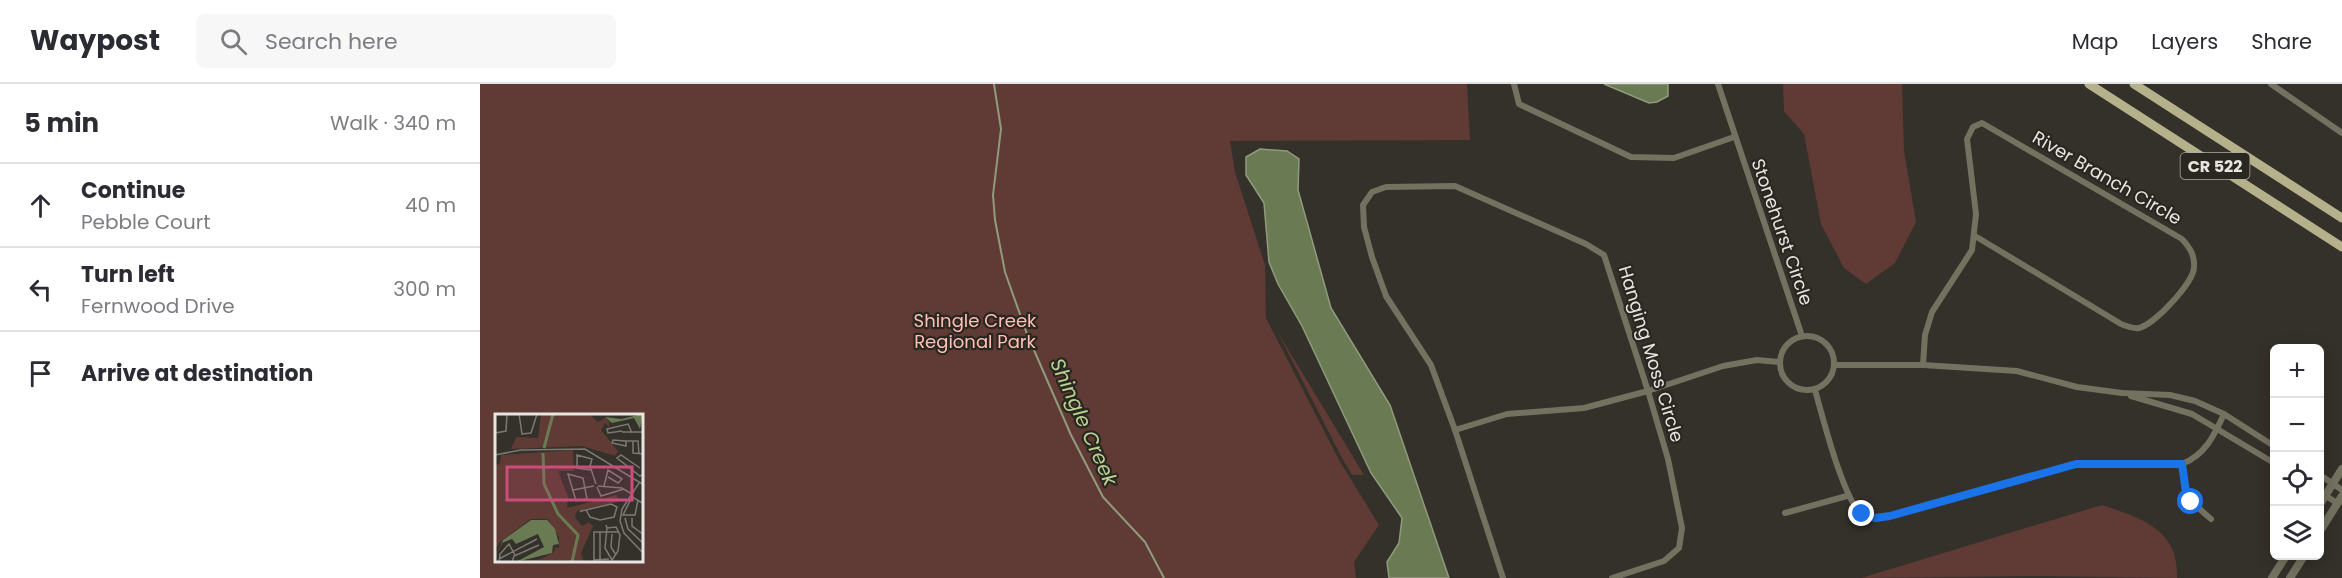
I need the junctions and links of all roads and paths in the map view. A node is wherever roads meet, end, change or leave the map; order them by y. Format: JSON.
{"nodes":[{"id":1,"x":1514,"y":84,"type":"edge"},
{"id":2,"x":1718,"y":84,"type":"edge"},
{"id":3,"x":2089,"y":84,"type":"edge"},
{"id":4,"x":2134,"y":84,"type":"edge"},
{"id":5,"x":2271,"y":84,"type":"edge"},
{"id":6,"x":2342,"y":133,"type":"edge"},
{"id":7,"x":1734,"y":137,"type":"junction"},
{"id":8,"x":2342,"y":218,"type":"edge"},
{"id":9,"x":1975,"y":236,"type":"junction"},
{"id":10,"x":2342,"y":247,"type":"edge"},
{"id":11,"x":1802,"y":336,"type":"junction"},
{"id":12,"x":1779,"y":362,"type":"junction"},
{"id":13,"x":1834,"y":365,"type":"junction"},
{"id":14,"x":1923,"y":365,"type":"junction"},
{"id":15,"x":1815,"y":390,"type":"junction"},
{"id":16,"x":1648,"y":391,"type":"junction"},
{"id":17,"x":2122,"y":393,"type":"junction"},
{"id":18,"x":2224,"y":414,"type":"junction"},
{"id":19,"x":2218,"y":428,"type":"junction"},
{"id":20,"x":1455,"y":430,"type":"junction"},
{"id":21,"x":2270,"y":443,"type":"edge"},
{"id":22,"x":2270,"y":460,"type":"edge"},
{"id":23,"x":2182,"y":464,"type":"junction"},
{"id":24,"x":2342,"y":469,"type":"edge"},
{"id":25,"x":2324,"y":478,"type":"edge"},
{"id":26,"x":2332,"y":483,"type":"junction"},
{"id":27,"x":2342,"y":490,"type":"edge"},
{"id":28,"x":2324,"y":492,"type":"edge"},
{"id":29,"x":2324,"y":495,"type":"edge"},
{"id":30,"x":1848,"y":496,"type":"junction"},
{"id":31,"x":2340,"y":500,"type":"edge"},
{"id":32,"x":1785,"y":513,"type":"dead end"},
{"id":33,"x":2211,"y":519,"type":"dead end"},
{"id":34,"x":2324,"y":524,"type":"edge"},
{"id":35,"x":2283,"y":560,"type":"edge"},
{"id":36,"x":2301,"y":560,"type":"edge"},
{"id":37,"x":1503,"y":578,"type":"edge"},
{"id":38,"x":1612,"y":578,"type":"edge"},
{"id":39,"x":2272,"y":578,"type":"edge"},
{"id":40,"x":2290,"y":578,"type":"edge"}],
"edges":[{"from":1,"to":7,"type":"street"},
{"from":2,"to":7,"type":"street","name":"Stonehurst Circle"},
{"from":3,"to":10,"type":"main road","number":"CR 522"},
{"from":4,"to":8,"type":"main road","number":"CR 522"},
{"from":5,"to":6,"type":"street"},
{"from":7,"to":11,"type":"street","name":"Stonehurst Circle"},
{"from":9,"to":9,"type":"street","name":"River Branch Circle"},
{"from":9,"to":14,"type":"street","name":"River Branch Circle"},
{"from":11,"to":12,"type":"street"},
{"from":11,"to":13,"type":"street"},
{"from":12,"to":15,"type":"street"},
{"from":12,"to":16,"type":"street"},
{"from":13,"to":14,"type":"street"},
{"from":13,"to":15,"type":"street"},
{"from":14,"to":17,"type":"street"},
{"from":15,"to":30,"type":"street"},
{"from":16,"to":20,"type":"street"},
{"from":16,"to":20,"type":"street","name":"Hanging Moss Circle"},
{"from":16,"to":38,"type":"street","name":"Hanging Moss Circle"},
{"from":17,"to":18,"type":"street"},
{"from":17,"to":19,"type":"street"},
{"from":18,"to":19,"type":"street"},
{"from":18,"to":21,"type":"street"},
{"from":19,"to":22,"type":"street"},
{"from":19,"to":23,"type":"street"},
{"from":20,"to":37,"type":"street","name":"Hanging Moss Circle"},
{"from":23,"to":30,"type":"street"},
{"from":23,"to":33,"type":"street"},
{"from":24,"to":26,"type":"street"},
{"from":25,"to":26,"type":"street"},
{"from":26,"to":27,"type":"street"},
{"from":26,"to":28,"type":"street"},
{"from":29,"to":31,"type":"street"},
{"from":30,"to":32,"type":"street"},
{"from":31,"to":34,"type":"street"},
{"from":35,"to":39,"type":"street"},
{"from":36,"to":40,"type":"street"}]}
